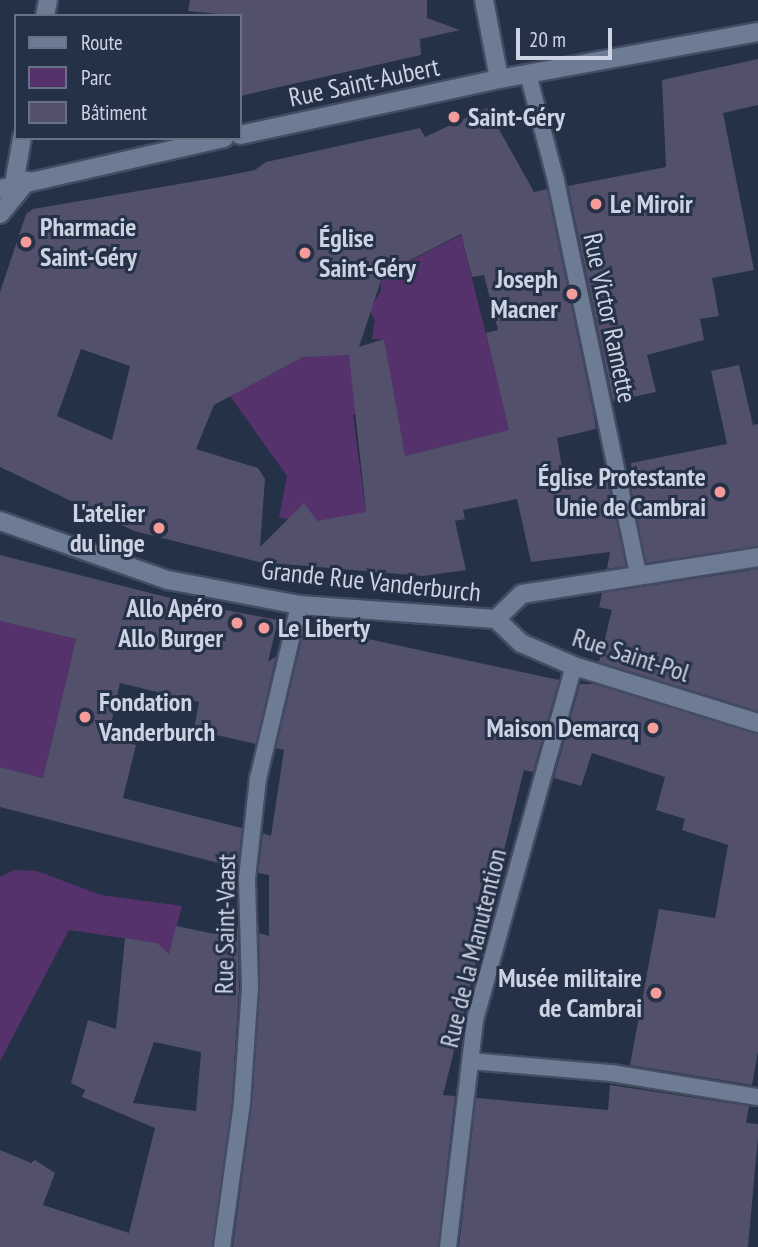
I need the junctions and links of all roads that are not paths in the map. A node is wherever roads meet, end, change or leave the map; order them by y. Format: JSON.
{"nodes":[{"id":1,"x":484,"y":0,"type":"edge"},
{"id":2,"x":758,"y":32,"type":"edge"},
{"id":3,"x":528,"y":74,"type":"junction"},
{"id":4,"x":499,"y":79,"type":"junction"},
{"id":5,"x":242,"y":135,"type":"edge"},
{"id":6,"x":22,"y":140,"type":"edge"},
{"id":7,"x":214,"y":140,"type":"edge"},
{"id":8,"x":14,"y":185,"type":"edge"},
{"id":9,"x":0,"y":214,"type":"edge"},
{"id":10,"x":0,"y":521,"type":"edge"},
{"id":11,"x":758,"y":557,"type":"edge"},
{"id":12,"x":638,"y":574,"type":"junction"},
{"id":13,"x":299,"y":605,"type":"junction"},
{"id":14,"x":496,"y":620,"type":"junction"},
{"id":15,"x":574,"y":666,"type":"junction"},
{"id":16,"x":758,"y":723,"type":"edge"},
{"id":17,"x":470,"y":1061,"type":"junction"},
{"id":18,"x":758,"y":1097,"type":"edge"},
{"id":19,"x":222,"y":1247,"type":"edge"},
{"id":20,"x":448,"y":1247,"type":"edge"}],
"edges":[{"from":1,"to":4,"type":"street"},
{"from":2,"to":3,"type":"street","name":"Rue Saint-Aubert"},
{"from":3,"to":4,"type":"street","name":"Rue Saint-Aubert"},
{"from":3,"to":12,"type":"lane","name":"Rue Victor Ramette"},
{"from":4,"to":5,"type":"street","name":"Rue Saint-Aubert"},
{"from":6,"to":8,"type":"street"},
{"from":7,"to":8,"type":"street"},
{"from":8,"to":9,"type":"street"},
{"from":10,"to":13,"type":"street","name":"Grande Rue Vanderburch"},
{"from":11,"to":12,"type":"street"},
{"from":12,"to":14,"type":"street"},
{"from":13,"to":14,"type":"street","name":"Grande Rue Vanderburch"},
{"from":13,"to":19,"type":"lane","name":"Rue Saint-Vaast"},
{"from":14,"to":15,"type":"street","name":"Rue Saint-Pol"},
{"from":15,"to":16,"type":"street","name":"Rue Saint-Pol"},
{"from":15,"to":17,"type":"lane","name":"Rue de la Manutention"},
{"from":17,"to":18,"type":"lane"},
{"from":17,"to":20,"type":"lane","name":"Rue de la Manutention"}]}
